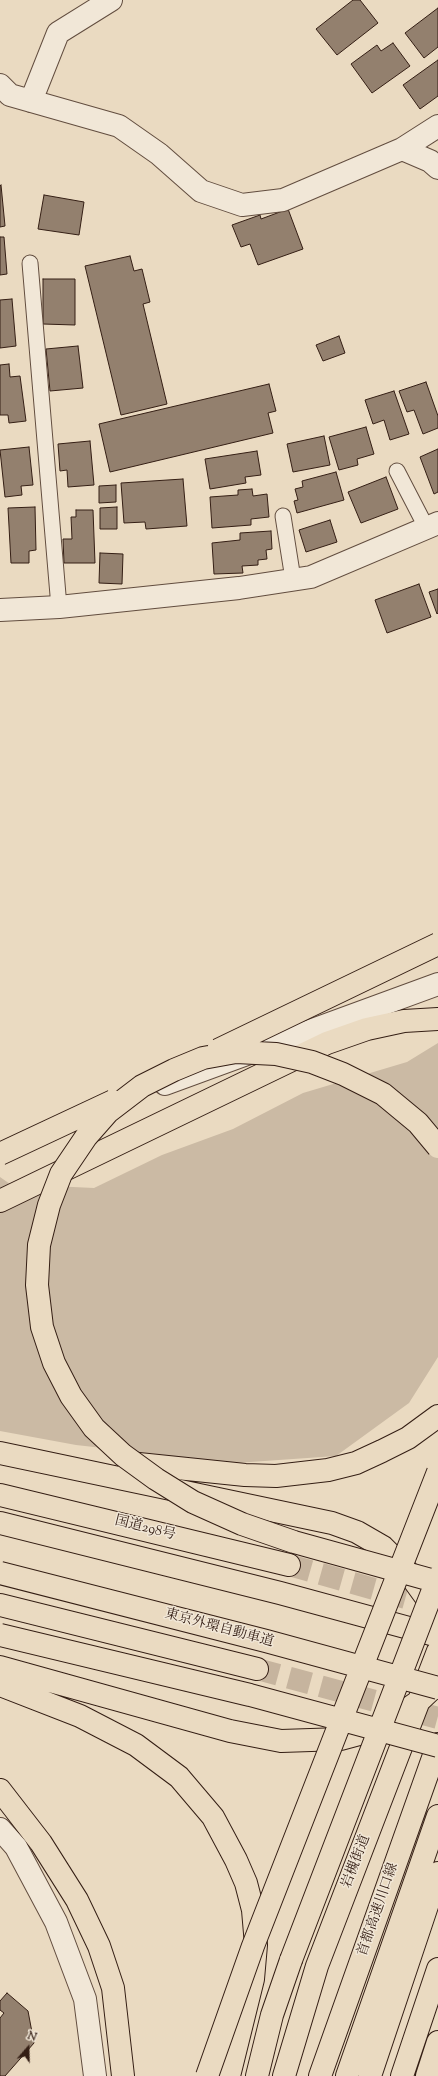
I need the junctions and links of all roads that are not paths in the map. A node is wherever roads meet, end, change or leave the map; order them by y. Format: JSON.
{"nodes":[{"id":1,"x":111,"y":0,"type":"edge"},
{"id":2,"x":0,"y":85,"type":"edge"},
{"id":3,"x":31,"y":100,"type":"junction"},
{"id":4,"x":438,"y":126,"type":"edge"},
{"id":5,"x":402,"y":149,"type":"junction"},
{"id":6,"x":438,"y":168,"type":"edge"},
{"id":7,"x":30,"y":263,"type":"dead end"},
{"id":8,"x":397,"y":471,"type":"dead end"},
{"id":9,"x":283,"y":516,"type":"dead end"},
{"id":10,"x":432,"y":525,"type":"edge"},
{"id":11,"x":293,"y":579,"type":"junction"},
{"id":12,"x":59,"y":607,"type":"junction"},
{"id":13,"x":0,"y":610,"type":"edge"},
{"id":14,"x":438,"y":944,"type":"edge"},
{"id":15,"x":438,"y":984,"type":"edge"},
{"id":16,"x":438,"y":1019,"type":"edge"},
{"id":17,"x":0,"y":1145,"type":"edge"},
{"id":18,"x":438,"y":1147,"type":"edge"},
{"id":19,"x":0,"y":1154,"type":"edge"},
{"id":20,"x":0,"y":1201,"type":"edge"},
{"id":21,"x":438,"y":1416,"type":"edge"},
{"id":22,"x":0,"y":1452,"type":"edge"},
{"id":23,"x":438,"y":1472,"type":"edge"},
{"id":24,"x":0,"y":1495,"type":"edge"},
{"id":25,"x":0,"y":1523,"type":"edge"},
{"id":26,"x":289,"y":1566,"type":"tunnel mouth"},
{"id":27,"x":0,"y":1573,"type":"edge"},
{"id":28,"x":438,"y":1577,"type":"edge"},
{"id":29,"x":438,"y":1582,"type":"edge"},
{"id":30,"x":0,"y":1605,"type":"edge"},
{"id":31,"x":438,"y":1614,"type":"edge"},
{"id":32,"x":0,"y":1634,"type":"edge"},
{"id":33,"x":438,"y":1636,"type":"edge"},
{"id":34,"x":438,"y":1651,"type":"edge"},
{"id":35,"x":0,"y":1667,"type":"edge"},
{"id":36,"x":257,"y":1669,"type":"tunnel mouth"},
{"id":37,"x":438,"y":1683,"type":"edge"},
{"id":38,"x":0,"y":1685,"type":"edge"},
{"id":39,"x":438,"y":1688,"type":"edge"},
{"id":40,"x":419,"y":1701,"type":"junction"},
{"id":41,"x":438,"y":1745,"type":"edge"},
{"id":42,"x":0,"y":1790,"type":"edge"},
{"id":43,"x":438,"y":1816,"type":"edge"},
{"id":44,"x":0,"y":1829,"type":"edge"},
{"id":45,"x":438,"y":1873,"type":"edge"},
{"id":46,"x":438,"y":1969,"type":"edge"},
{"id":47,"x":438,"y":2042,"type":"edge"},
{"id":48,"x":96,"y":2076,"type":"edge"},
{"id":49,"x":123,"y":2076,"type":"edge"},
{"id":50,"x":207,"y":2076,"type":"edge"},
{"id":51,"x":229,"y":2076,"type":"edge"},
{"id":52,"x":257,"y":2076,"type":"edge"},
{"id":53,"x":284,"y":2076,"type":"edge"},
{"id":54,"x":320,"y":2076,"type":"edge"},
{"id":55,"x":347,"y":2076,"type":"edge"},
{"id":56,"x":370,"y":2076,"type":"edge"},
{"id":57,"x":402,"y":2076,"type":"edge"},
{"id":58,"x":427,"y":2076,"type":"edge"}],
"edges":[{"from":1,"to":3,"type":"street"},
{"from":2,"to":3,"type":"street"},
{"from":3,"to":5,"type":"street"},
{"from":4,"to":5,"type":"street"},
{"from":5,"to":6,"type":"street"},
{"from":7,"to":12,"type":"lane"},
{"from":8,"to":10,"type":"lane"},
{"from":9,"to":11,"type":"lane"},
{"from":10,"to":11,"type":"street"},
{"from":11,"to":12,"type":"street"},
{"from":12,"to":13,"type":"street"},
{"from":14,"to":19,"type":"highway","bridge":true},
{"from":15,"to":17,"type":"street"},
{"from":16,"to":20,"type":"highway","bridge":true},
{"from":18,"to":29,"type":"highway","bridge":true},
{"from":21,"to":22,"type":"highway"},
{"from":22,"to":31,"type":"highway"},
{"from":23,"to":50,"type":"highway","bridge":true},
{"from":24,"to":26,"type":"highway","name":"国道298号"},
{"from":25,"to":33,"type":"highway","bridge":true},
{"from":27,"to":39,"type":"highway","name":"東京外環自動車道","bridge":true},
{"from":28,"to":52,"type":"highway","bridge":true},
{"from":30,"to":36,"type":"highway"},
{"from":32,"to":41,"type":"highway","bridge":true},
{"from":34,"to":40,"type":"highway","name":"岩槻街道"},
{"from":35,"to":40,"type":"highway"},
{"from":37,"to":40,"type":"highway"},
{"from":38,"to":51,"type":"highway"},
{"from":40,"to":53,"type":"highway","name":"岩槻街道"},
{"from":41,"to":54,"type":"highway","name":"首都高速川口線"},
{"from":42,"to":49,"type":"highway"},
{"from":43,"to":55,"type":"highway"},
{"from":44,"to":48,"type":"street"},
{"from":45,"to":56,"type":"highway"},
{"from":46,"to":57,"type":"highway"},
{"from":47,"to":58,"type":"highway"}]}
